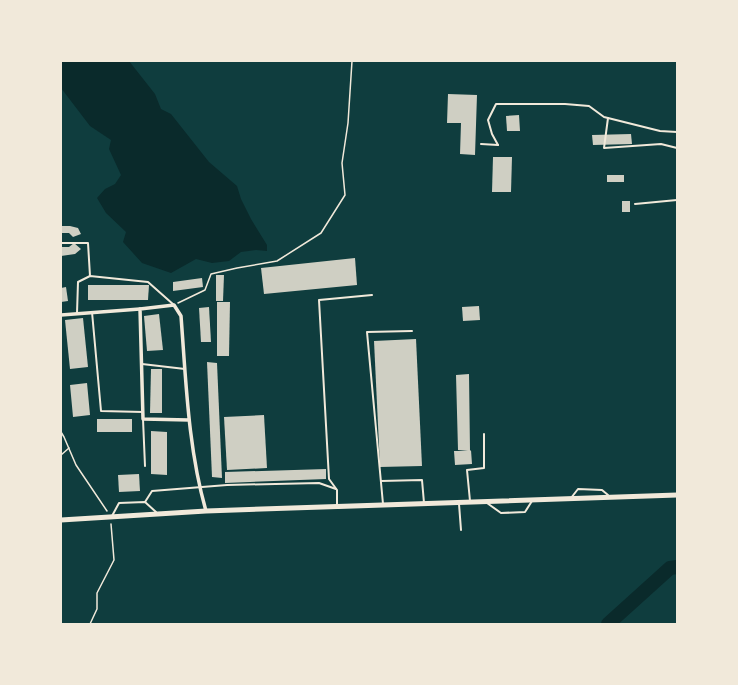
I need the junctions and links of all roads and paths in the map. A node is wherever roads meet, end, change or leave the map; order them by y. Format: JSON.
{"nodes":[{"id":1,"x":352,"y":61,"type":"edge"},
{"id":2,"x":608,"y":118,"type":"junction"},
{"id":3,"x":677,"y":132,"type":"edge"},
{"id":4,"x":481,"y":144,"type":"dead end"},
{"id":5,"x":677,"y":148,"type":"edge"},
{"id":6,"x":677,"y":200,"type":"edge"},
{"id":7,"x":635,"y":204,"type":"dead end"},
{"id":8,"x":61,"y":243,"type":"edge"},
{"id":9,"x":90,"y":276,"type":"junction"},
{"id":10,"x":372,"y":295,"type":"dead end"},
{"id":11,"x":174,"y":305,"type":"junction"},
{"id":12,"x":140,"y":309,"type":"junction"},
{"id":13,"x":92,"y":312,"type":"junction"},
{"id":14,"x":77,"y":313,"type":"junction"},
{"id":15,"x":61,"y":315,"type":"edge"},
{"id":16,"x":412,"y":330,"type":"dead end"},
{"id":17,"x":142,"y":364,"type":"junction"},
{"id":18,"x":185,"y":369,"type":"junction"},
{"id":19,"x":143,"y":412,"type":"junction"},
{"id":20,"x":143,"y":419,"type":"junction"},
{"id":21,"x":189,"y":420,"type":"junction"},
{"id":22,"x":61,"y":432,"type":"edge"},
{"id":23,"x":484,"y":434,"type":"dead end"},
{"id":24,"x":69,"y":448,"type":"junction"},
{"id":25,"x":61,"y":455,"type":"edge"},
{"id":26,"x":145,"y":466,"type":"dead end"},
{"id":27,"x":381,"y":481,"type":"junction"},
{"id":28,"x":199,"y":488,"type":"junction"},
{"id":29,"x":337,"y":490,"type":"junction"},
{"id":30,"x":677,"y":495,"type":"edge"},
{"id":31,"x":610,"y":498,"type":"junction"},
{"id":32,"x":571,"y":499,"type":"junction"},
{"id":33,"x":533,"y":500,"type":"junction"},
{"id":34,"x":145,"y":502,"type":"junction"},
{"id":35,"x":470,"y":502,"type":"junction"},
{"id":36,"x":486,"y":502,"type":"junction"},
{"id":37,"x":459,"y":503,"type":"junction"},
{"id":38,"x":424,"y":504,"type":"junction"},
{"id":39,"x":383,"y":505,"type":"junction"},
{"id":40,"x":337,"y":507,"type":"junction"},
{"id":41,"x":206,"y":511,"type":"junction"},
{"id":42,"x":158,"y":514,"type":"junction"},
{"id":43,"x":111,"y":518,"type":"junction"},
{"id":44,"x":61,"y":520,"type":"edge"},
{"id":45,"x":461,"y":530,"type":"dead end"},
{"id":46,"x":90,"y":624,"type":"edge"}],
"edges":[{"from":1,"to":11,"type":"path"},
{"from":2,"to":3,"type":"lane"},
{"from":2,"to":4,"type":"lane"},
{"from":2,"to":5,"type":"lane"},
{"from":6,"to":7,"type":"lane"},
{"from":8,"to":9,"type":"lane"},
{"from":9,"to":11,"type":"lane"},
{"from":9,"to":14,"type":"lane"},
{"from":10,"to":29,"type":"lane"},
{"from":11,"to":12,"type":"street"},
{"from":11,"to":18,"type":"street"},
{"from":12,"to":13,"type":"street"},
{"from":12,"to":17,"type":"street"},
{"from":13,"to":14,"type":"street"},
{"from":13,"to":19,"type":"lane"},
{"from":14,"to":15,"type":"street"},
{"from":16,"to":27,"type":"lane"},
{"from":17,"to":18,"type":"lane"},
{"from":17,"to":19,"type":"street"},
{"from":18,"to":21,"type":"street"},
{"from":19,"to":20,"type":"street"},
{"from":20,"to":21,"type":"street"},
{"from":20,"to":26,"type":"lane"},
{"from":21,"to":28,"type":"street"},
{"from":22,"to":24,"type":"path"},
{"from":23,"to":35,"type":"lane"},
{"from":24,"to":25,"type":"path"},
{"from":24,"to":43,"type":"path"},
{"from":27,"to":38,"type":"lane"},
{"from":27,"to":39,"type":"lane"},
{"from":28,"to":29,"type":"lane"},
{"from":28,"to":34,"type":"lane"},
{"from":28,"to":41,"type":"street"},
{"from":29,"to":40,"type":"lane"},
{"from":30,"to":31,"type":"main road"},
{"from":31,"to":32,"type":"main road"},
{"from":31,"to":32,"type":"lane"},
{"from":32,"to":33,"type":"main road"},
{"from":33,"to":36,"type":"main road"},
{"from":33,"to":36,"type":"lane"},
{"from":34,"to":42,"type":"lane"},
{"from":34,"to":43,"type":"lane"},
{"from":35,"to":36,"type":"main road"},
{"from":35,"to":37,"type":"main road"},
{"from":37,"to":38,"type":"main road"},
{"from":37,"to":45,"type":"lane"},
{"from":38,"to":39,"type":"main road"},
{"from":39,"to":40,"type":"main road"},
{"from":40,"to":41,"type":"main road"},
{"from":41,"to":42,"type":"main road"},
{"from":42,"to":43,"type":"main road"},
{"from":43,"to":44,"type":"main road"},
{"from":43,"to":46,"type":"path"}]}
